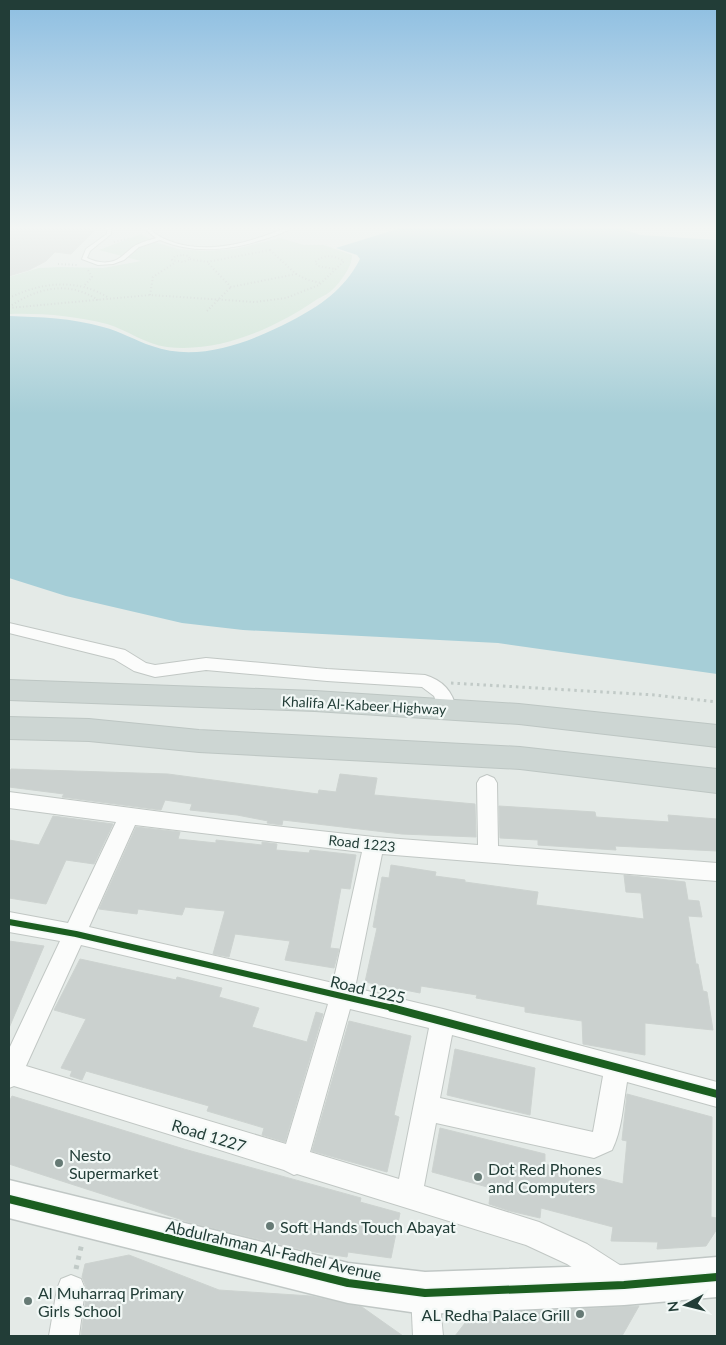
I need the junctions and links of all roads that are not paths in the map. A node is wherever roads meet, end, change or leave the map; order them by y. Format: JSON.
{"nodes":[{"id":1,"x":9,"y":628,"type":"edge"},
{"id":2,"x":9,"y":690,"type":"edge"},
{"id":3,"x":447,"y":709,"type":"junction"},
{"id":4,"x":9,"y":728,"type":"edge"},
{"id":5,"x":717,"y":736,"type":"edge"},
{"id":6,"x":199,"y":741,"type":"junction"},
{"id":7,"x":9,"y":746,"type":"edge"},
{"id":8,"x":717,"y":781,"type":"edge"},
{"id":9,"x":487,"y":782,"type":"dead end"},
{"id":10,"x":9,"y":800,"type":"edge"},
{"id":11,"x":129,"y":816,"type":"junction"},
{"id":12,"x":374,"y":845,"type":"junction"},
{"id":13,"x":488,"y":854,"type":"junction"},
{"id":14,"x":717,"y":872,"type":"edge"},
{"id":15,"x":9,"y":922,"type":"edge"},
{"id":16,"x":76,"y":934,"type":"junction"},
{"id":17,"x":342,"y":996,"type":"junction"},
{"id":18,"x":443,"y":1020,"type":"junction"},
{"id":19,"x":618,"y":1067,"type":"junction"},
{"id":20,"x":10,"y":1075,"type":"edge"},
{"id":21,"x":717,"y":1094,"type":"edge"},
{"id":22,"x":426,"y":1108,"type":"junction"},
{"id":23,"x":294,"y":1162,"type":"junction"},
{"id":24,"x":409,"y":1194,"type":"junction"},
{"id":25,"x":9,"y":1199,"type":"edge"},
{"id":26,"x":717,"y":1277,"type":"edge"},
{"id":27,"x":624,"y":1285,"type":"junction"},
{"id":28,"x":71,"y":1289,"type":"road end"},
{"id":29,"x":425,"y":1292,"type":"junction"},
{"id":30,"x":64,"y":1336,"type":"edge"},
{"id":31,"x":428,"y":1336,"type":"edge"}],
"edges":[{"from":1,"to":3,"type":"street"},
{"from":2,"to":3,"type":"main road","name":"Khalifa Al-Kabeer Highway"},
{"from":3,"to":5,"type":"main road","name":"Khalifa Al-Kabeer Highway"},
{"from":4,"to":6,"type":"main road"},
{"from":6,"to":7,"type":"main road"},
{"from":6,"to":8,"type":"main road"},
{"from":9,"to":13,"type":"street"},
{"from":10,"to":11,"type":"street","name":"Road 1223"},
{"from":11,"to":12,"type":"street","name":"Road 1223"},
{"from":11,"to":16,"type":"street","name":"Road 1227"},
{"from":12,"to":13,"type":"street","name":"Road 1223"},
{"from":12,"to":17,"type":"street","name":"Road 1225"},
{"from":13,"to":14,"type":"street","name":"Road 1223"},
{"from":15,"to":16,"type":"street","name":"Road 1225"},
{"from":16,"to":17,"type":"street","name":"Road 1225"},
{"from":16,"to":20,"type":"street","name":"Road 1227"},
{"from":17,"to":18,"type":"street","name":"Road 1225"},
{"from":17,"to":23,"type":"street","name":"Road 1225"},
{"from":18,"to":19,"type":"street","name":"Road 1225"},
{"from":18,"to":22,"type":"street"},
{"from":19,"to":21,"type":"street","name":"Road 1225"},
{"from":19,"to":22,"type":"street"},
{"from":20,"to":23,"type":"street","name":"Road 1227"},
{"from":22,"to":24,"type":"street"},
{"from":23,"to":24,"type":"street","name":"Road 1227"},
{"from":24,"to":27,"type":"street","name":"Road 1227"},
{"from":25,"to":29,"type":"street","name":"Abdulrahman Al-Fadhel Avenue"},
{"from":26,"to":27,"type":"street","name":"Abdulrahman Al-Fadhel Avenue"},
{"from":27,"to":29,"type":"street","name":"Abdulrahman Al-Fadhel Avenue"},
{"from":28,"to":30,"type":"street"},
{"from":29,"to":31,"type":"street"}]}
